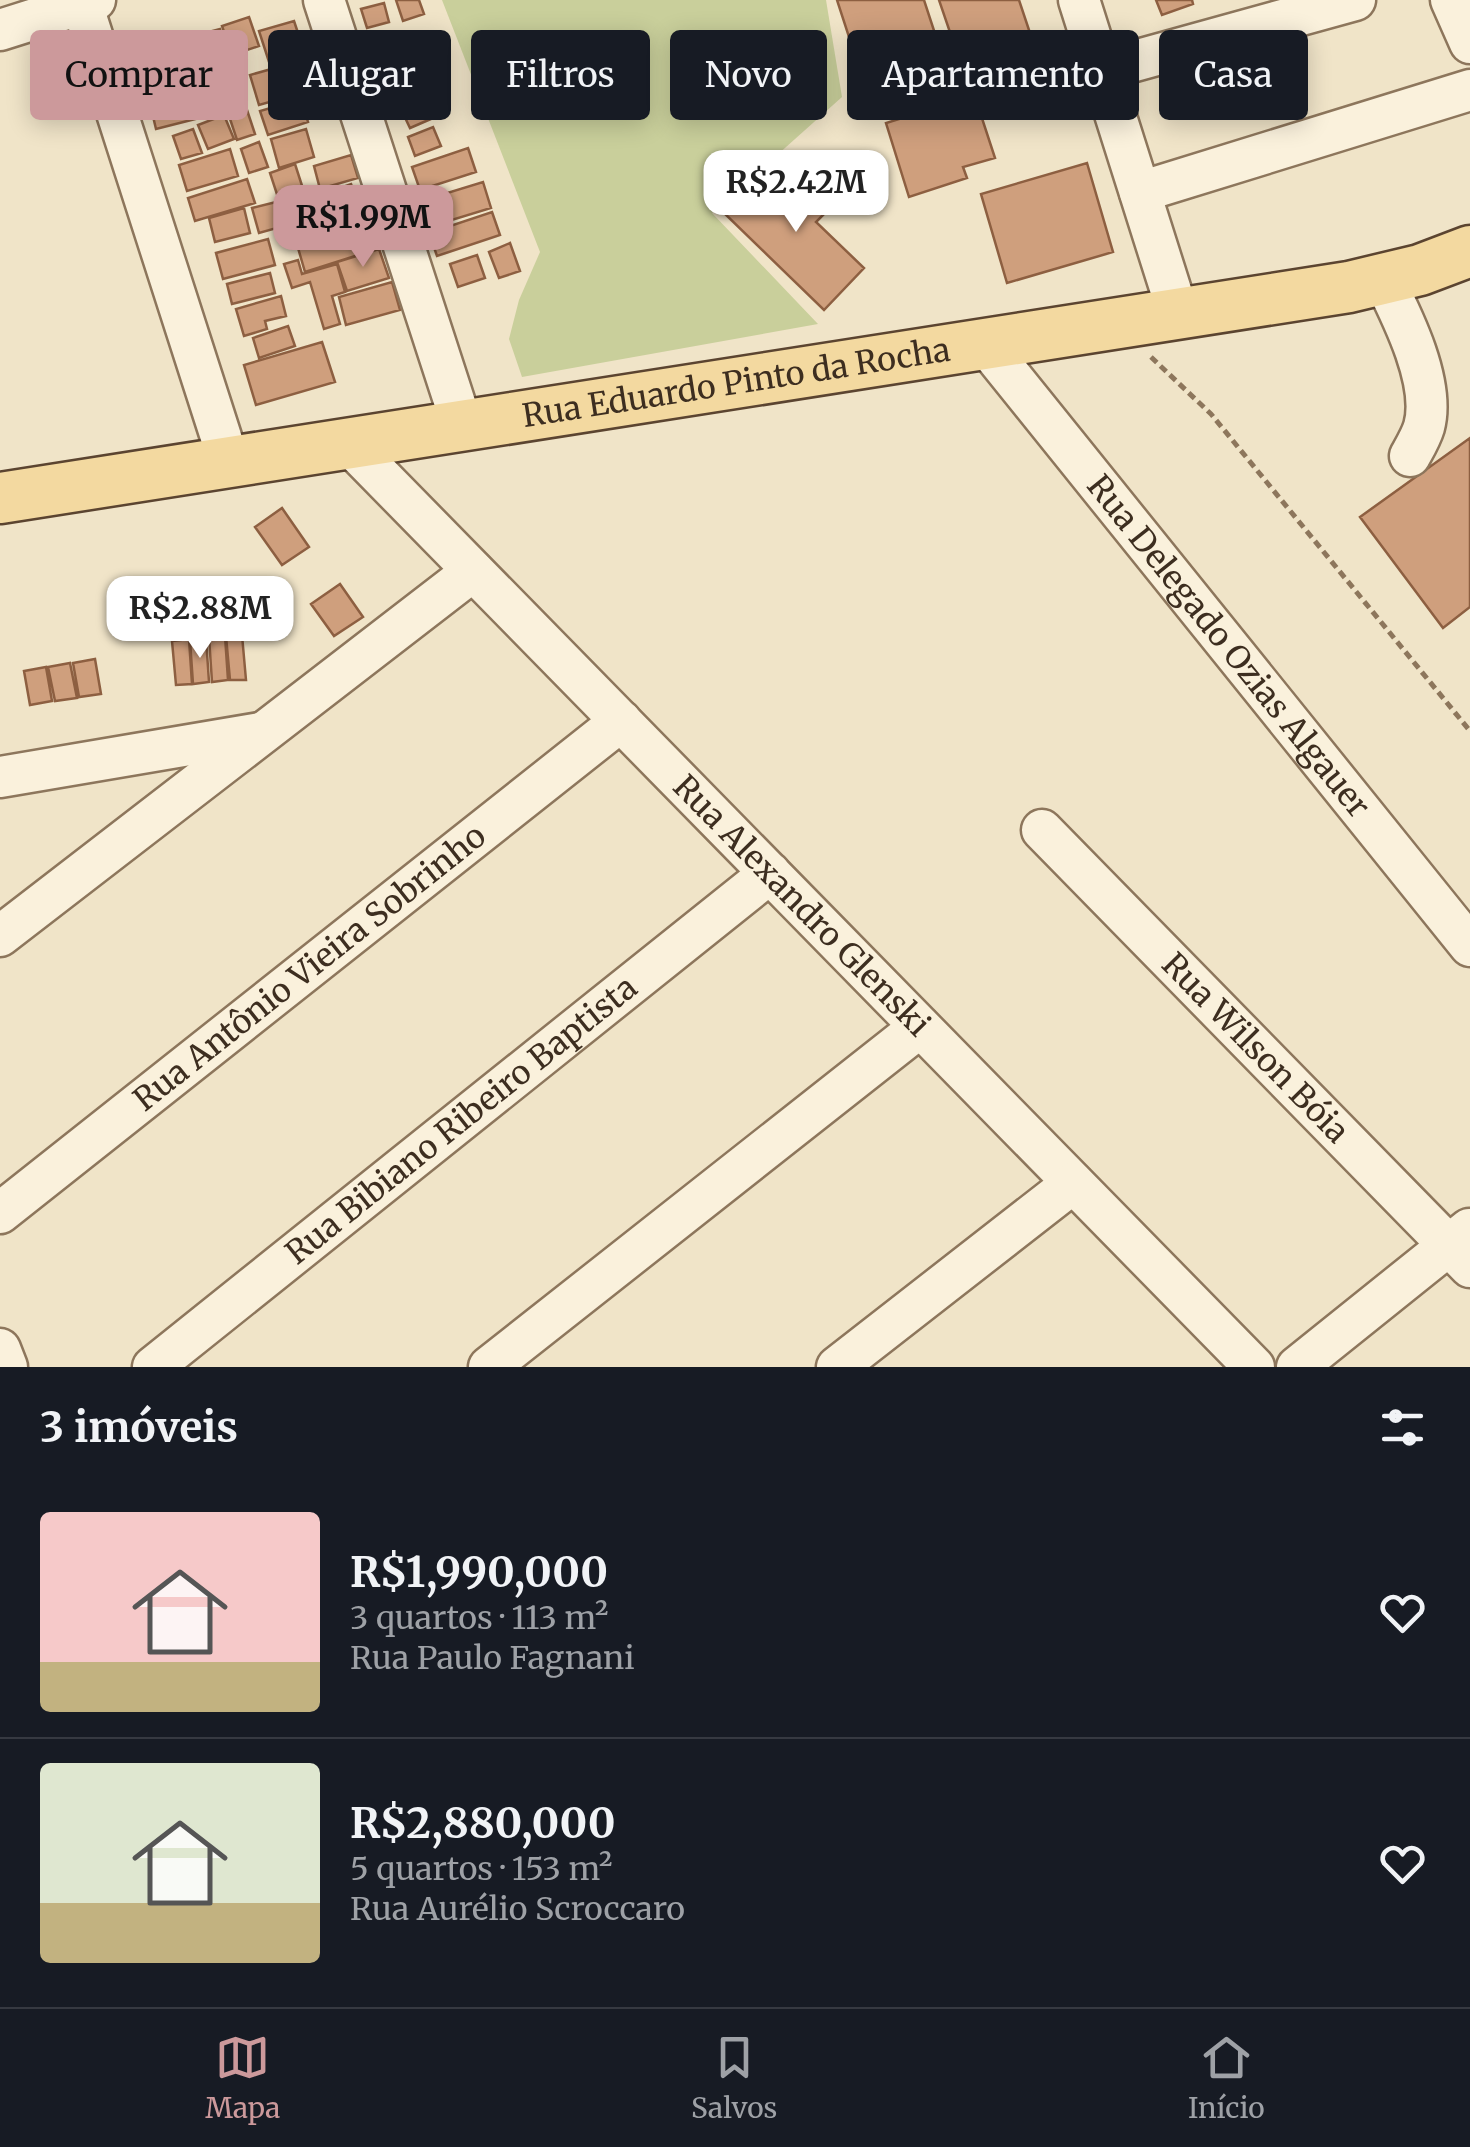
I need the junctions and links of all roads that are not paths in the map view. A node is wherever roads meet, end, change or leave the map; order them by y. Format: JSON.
{"nodes":[{"id":1,"x":324,"y":0,"type":"edge"},
{"id":2,"x":1080,"y":0,"type":"edge"},
{"id":3,"x":1355,"y":0,"type":"edge"},
{"id":4,"x":1450,"y":0,"type":"edge"},
{"id":5,"x":88,"y":2,"type":"edge"},
{"id":6,"x":0,"y":30,"type":"edge"},
{"id":7,"x":1089,"y":30,"type":"edge"},
{"id":8,"x":1470,"y":42,"type":"edge"},
{"id":9,"x":1139,"y":60,"type":"edge"},
{"id":10,"x":1470,"y":90,"type":"edge"},
{"id":11,"x":1118,"y":120,"type":"edge"},
{"id":12,"x":1140,"y":192,"type":"junction"},
{"id":13,"x":1470,"y":251,"type":"edge"},
{"id":14,"x":1384,"y":280,"type":"junction"},
{"id":15,"x":1178,"y":313,"type":"junction"},
{"id":16,"x":985,"y":344,"type":"junction"},
{"id":17,"x":462,"y":426,"type":"junction"},
{"id":18,"x":348,"y":443,"type":"junction"},
{"id":19,"x":1410,"y":456,"type":"dead end"},
{"id":20,"x":229,"y":462,"type":"junction"},
{"id":21,"x":0,"y":498,"type":"edge"},
{"id":22,"x":473,"y":571,"type":"junction"},
{"id":23,"x":621,"y":721,"type":"junction"},
{"id":24,"x":264,"y":732,"type":"junction"},
{"id":25,"x":0,"y":777,"type":"edge"},
{"id":26,"x":1042,"y":830,"type":"dead end"},
{"id":27,"x":770,"y":873,"type":"junction"},
{"id":28,"x":0,"y":936,"type":"edge"},
{"id":29,"x":1470,"y":946,"type":"edge"},
{"id":30,"x":920,"y":1027,"type":"junction"},
{"id":31,"x":1073,"y":1183,"type":"junction"},
{"id":32,"x":0,"y":1213,"type":"edge"},
{"id":33,"x":1463,"y":1247,"type":"edge"},
{"id":34,"x":0,"y":1349,"type":"edge"},
{"id":35,"x":7,"y":1367,"type":"edge"},
{"id":36,"x":153,"y":1367,"type":"edge"},
{"id":37,"x":488,"y":1367,"type":"edge"},
{"id":38,"x":837,"y":1367,"type":"edge"},
{"id":39,"x":1254,"y":1367,"type":"edge"},
{"id":40,"x":1297,"y":1367,"type":"edge"}],
"edges":[{"from":1,"to":17,"type":"street"},
{"from":2,"to":7,"type":"street"},
{"from":3,"to":9,"type":"street"},
{"from":4,"to":8,"type":"street"},
{"from":5,"to":6,"type":"street"},
{"from":5,"to":20,"type":"street"},
{"from":10,"to":12,"type":"street"},
{"from":11,"to":12,"type":"street"},
{"from":12,"to":15,"type":"street"},
{"from":13,"to":14,"type":"main road","name":"Rua Eduardo Pinto da Rocha"},
{"from":14,"to":15,"type":"main road","name":"Rua Eduardo Pinto da Rocha"},
{"from":14,"to":19,"type":"street"},
{"from":15,"to":16,"type":"main road","name":"Rua Eduardo Pinto da Rocha"},
{"from":16,"to":17,"type":"main road","name":"Rua Eduardo Pinto da Rocha"},
{"from":16,"to":29,"type":"street","name":"Rua Delegado Ozias Algauer"},
{"from":17,"to":18,"type":"main road","name":"Rua Eduardo Pinto da Rocha"},
{"from":18,"to":20,"type":"main road","name":"Rua Eduardo Pinto da Rocha"},
{"from":18,"to":22,"type":"street","name":"Rua Alexandro Glenski"},
{"from":20,"to":21,"type":"main road","name":"Rua Eduardo Pinto da Rocha"},
{"from":22,"to":23,"type":"street","name":"Rua Alexandro Glenski"},
{"from":22,"to":24,"type":"street"},
{"from":23,"to":27,"type":"street","name":"Rua Alexandro Glenski"},
{"from":23,"to":32,"type":"street","name":"Rua Antônio Vieira Sobrinho"},
{"from":24,"to":25,"type":"street"},
{"from":24,"to":28,"type":"street"},
{"from":26,"to":33,"type":"street","name":"Rua Wilson Bóia"},
{"from":27,"to":30,"type":"street","name":"Rua Alexandro Glenski"},
{"from":27,"to":36,"type":"street","name":"Rua Bibiano Ribeiro Baptista"},
{"from":30,"to":31,"type":"street","name":"Rua Alexandro Glenski"},
{"from":30,"to":37,"type":"street"},
{"from":31,"to":38,"type":"street"},
{"from":31,"to":39,"type":"street","name":"Rua Alexandro Glenski"},
{"from":33,"to":40,"type":"street"},
{"from":34,"to":35,"type":"street"}]}
